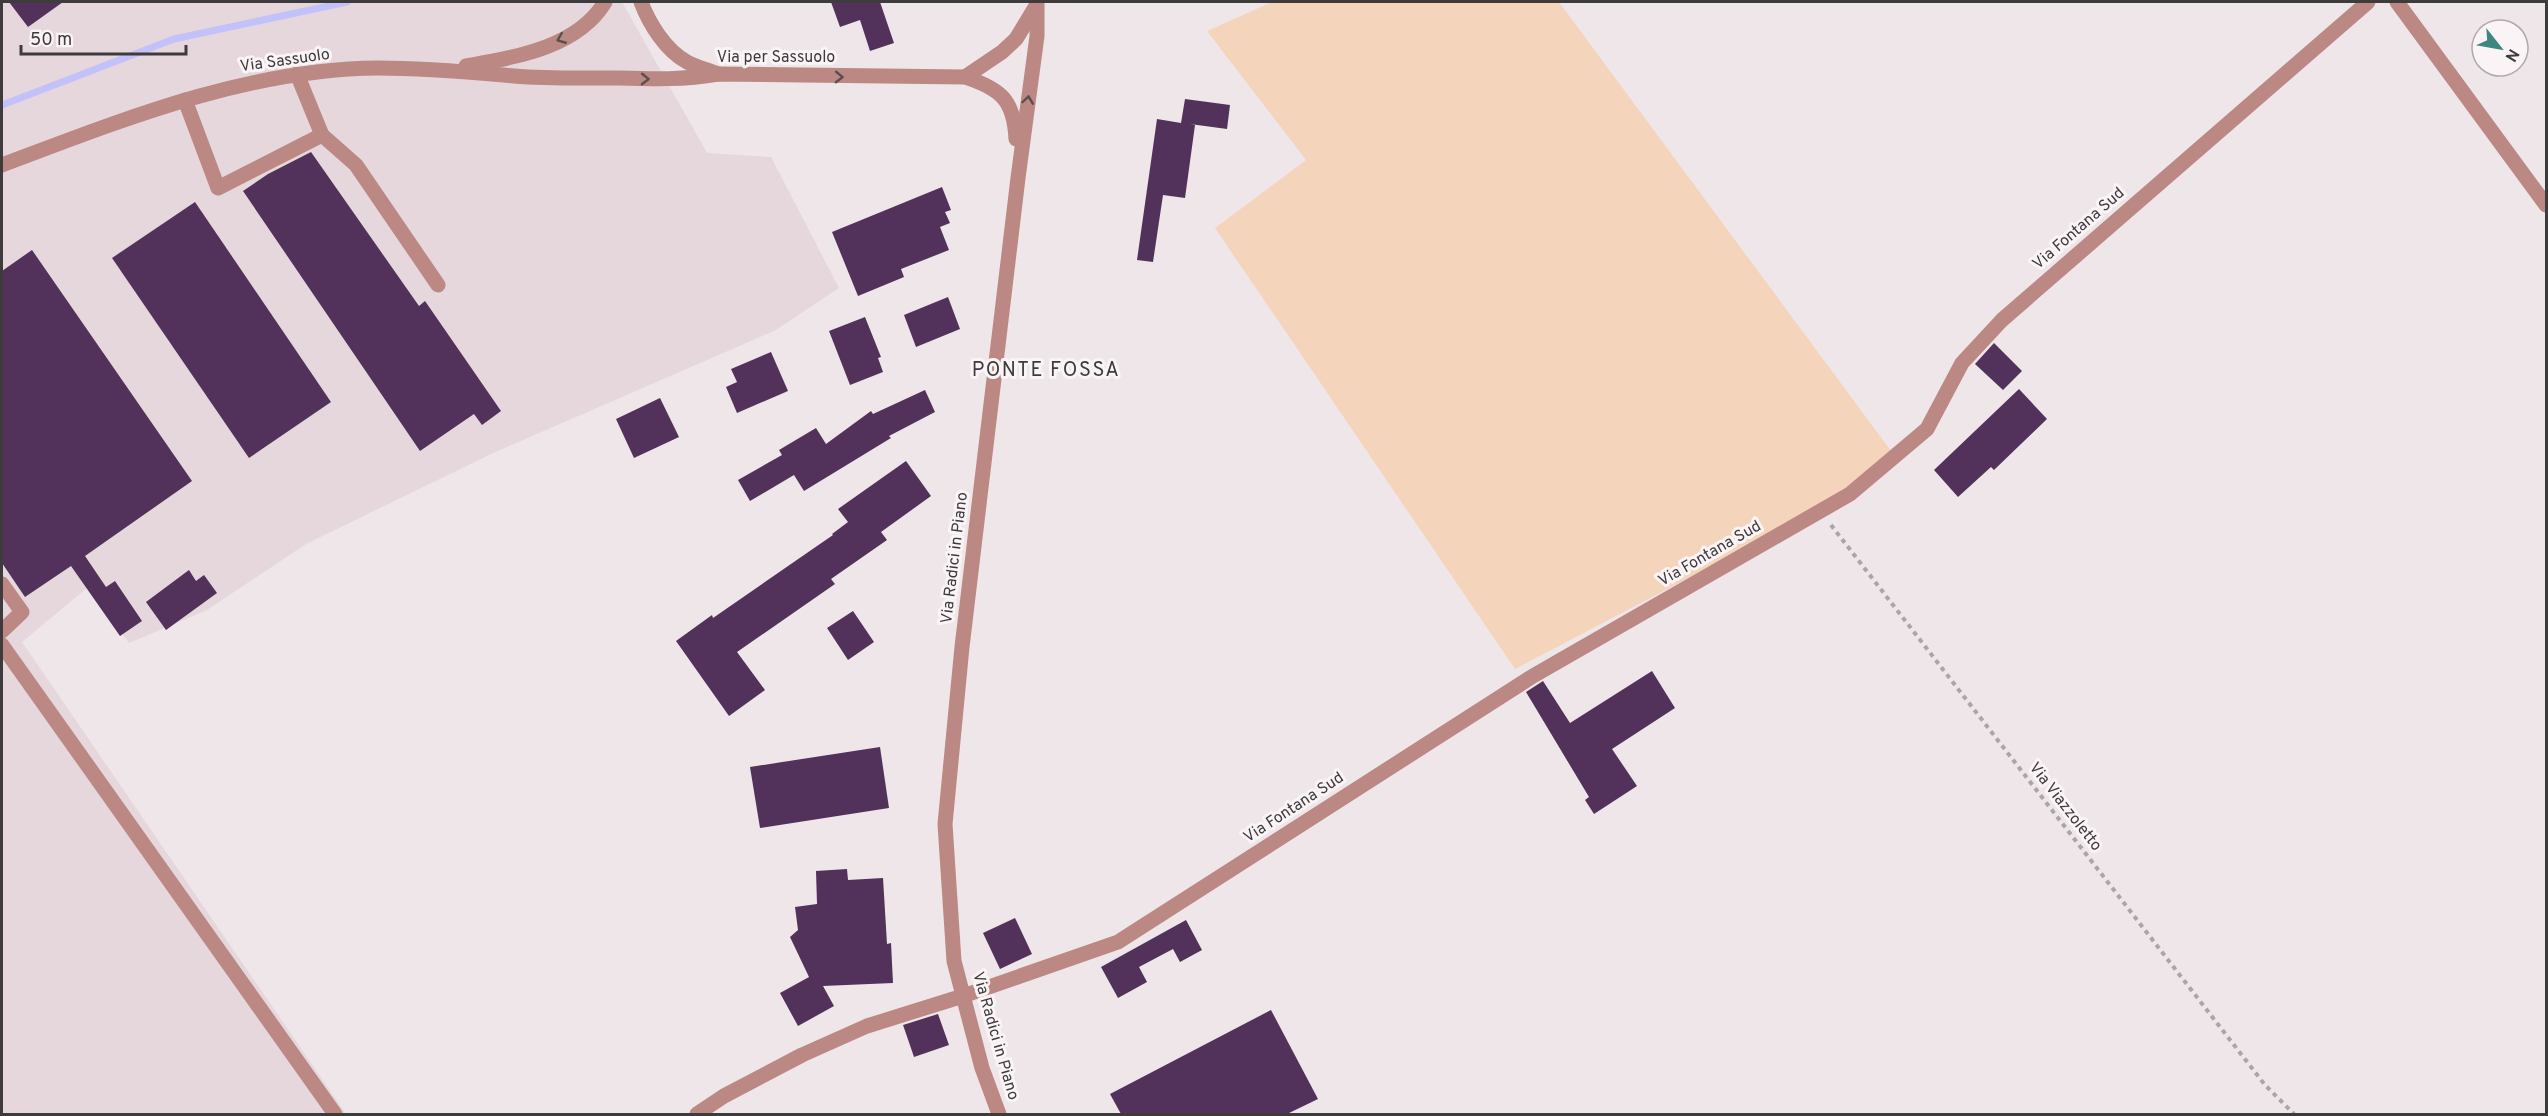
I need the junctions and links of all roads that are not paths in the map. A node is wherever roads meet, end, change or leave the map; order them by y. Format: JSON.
{"nodes":[{"id":1,"x":605,"y":2,"type":"edge"},
{"id":2,"x":641,"y":2,"type":"edge"},
{"id":3,"x":2368,"y":2,"type":"edge"},
{"id":4,"x":2397,"y":2,"type":"edge"},
{"id":5,"x":1037,"y":3,"type":"edge"},
{"id":6,"x":451,"y":69,"type":"junction"},
{"id":7,"x":297,"y":74,"type":"junction"},
{"id":8,"x":718,"y":74,"type":"junction"},
{"id":9,"x":965,"y":77,"type":"junction"},
{"id":10,"x":586,"y":78,"type":"joint"},
{"id":11,"x":185,"y":100,"type":"junction"},
{"id":12,"x":322,"y":135,"type":"junction"},
{"id":13,"x":2,"y":165,"type":"edge"},
{"id":14,"x":1018,"y":178,"type":"junction"},
{"id":15,"x":2547,"y":205,"type":"edge"},
{"id":16,"x":438,"y":285,"type":"dead end"},
{"id":17,"x":2,"y":584,"type":"edge"},
{"id":18,"x":2,"y":631,"type":"edge"},
{"id":19,"x":2,"y":645,"type":"edge"},
{"id":20,"x":963,"y":996,"type":"junction"},
{"id":21,"x":336,"y":1114,"type":"edge"},
{"id":22,"x":697,"y":1114,"type":"edge"},
{"id":23,"x":999,"y":1114,"type":"edge"}],
"edges":[{"from":1,"to":6,"type":"street","one_way":true},
{"from":2,"to":8,"type":"street"},
{"from":3,"to":20,"type":"street","name":"Via Fontana Sud"},
{"from":4,"to":15,"type":"street"},
{"from":5,"to":9,"type":"street"},
{"from":14,"to":5,"type":"street","name":"Via Radici in Piano","one_way":true},
{"from":6,"to":7,"type":"street","name":"Via Sassuolo"},
{"from":6,"to":10,"type":"street","name":"Via Sassuolo"},
{"from":7,"to":11,"type":"street","name":"Via Sassuolo"},
{"from":7,"to":12,"type":"street"},
{"from":8,"to":9,"type":"street","name":"Via per Sassuolo","one_way":true},
{"from":10,"to":8,"type":"street","name":"Via per Sassuolo","one_way":true},
{"from":9,"to":14,"type":"street"},
{"from":11,"to":12,"type":"street"},
{"from":11,"to":13,"type":"street","name":"Via Sassuolo"},
{"from":12,"to":16,"type":"street"},
{"from":14,"to":20,"type":"street","name":"Via Radici in Piano"},
{"from":17,"to":18,"type":"street"},
{"from":19,"to":21,"type":"street"},
{"from":20,"to":22,"type":"street","name":"Via Fontana Sud"},
{"from":20,"to":23,"type":"street","name":"Via Radici in Piano"}]}
